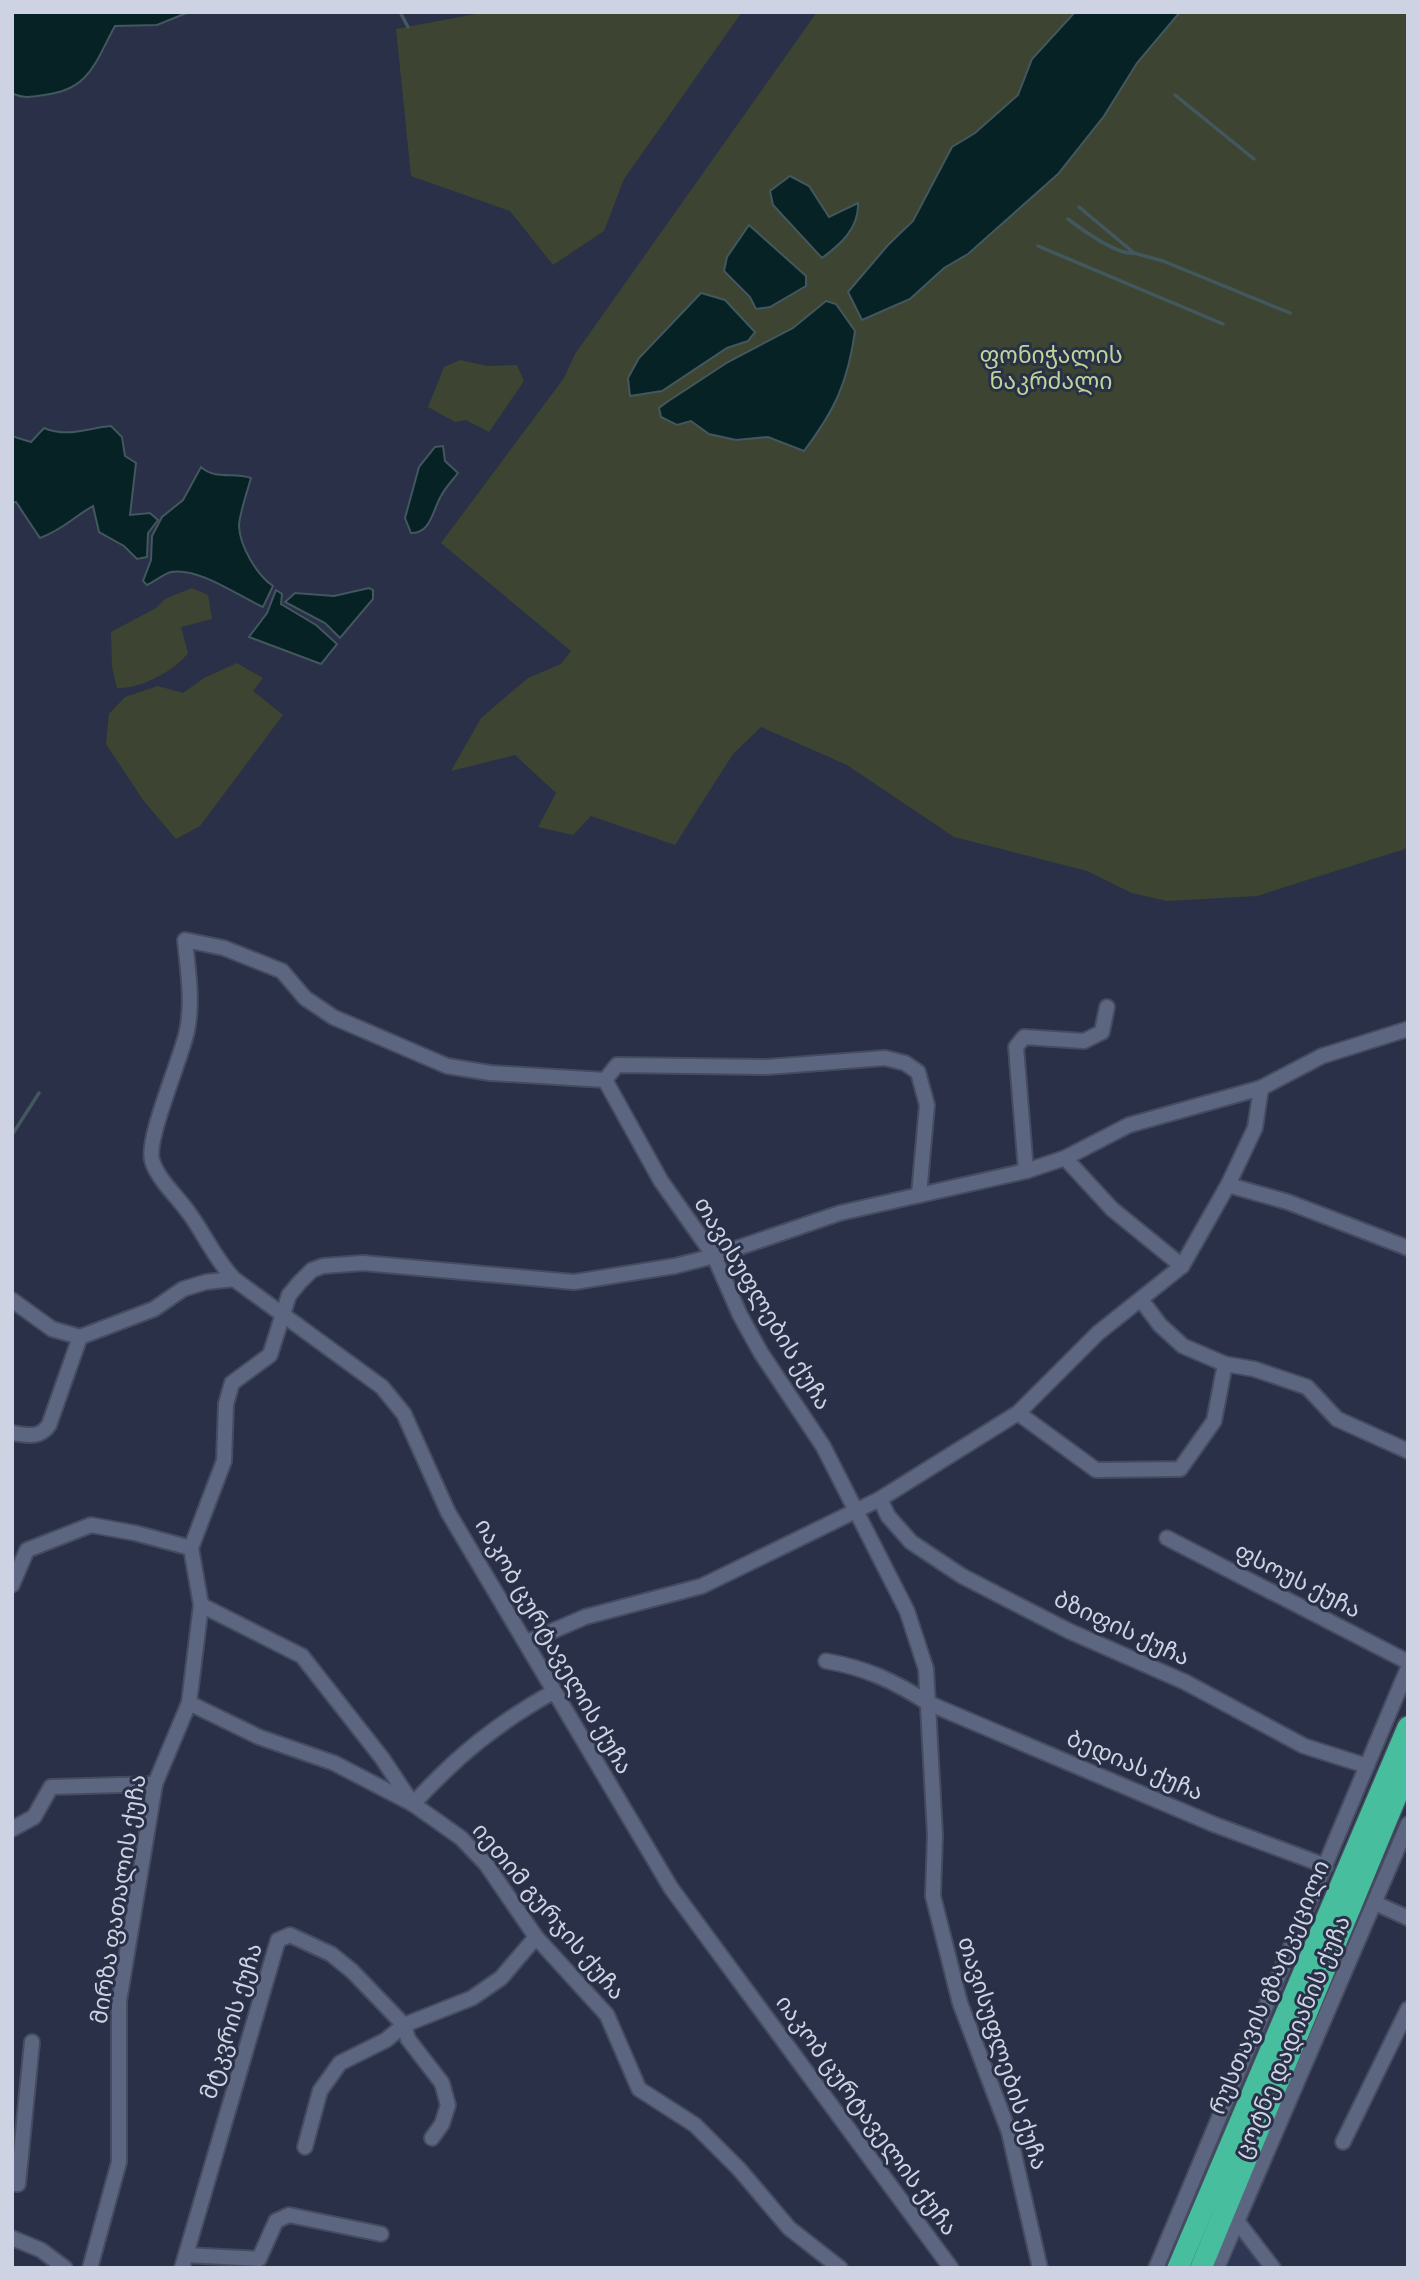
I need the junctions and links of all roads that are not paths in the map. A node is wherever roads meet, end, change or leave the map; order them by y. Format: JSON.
{"nodes":[{"id":1,"x":1107,"y":1007,"type":"dead end"},
{"id":2,"x":1408,"y":1029,"type":"edge"},
{"id":3,"x":605,"y":1080,"type":"junction"},
{"id":4,"x":1261,"y":1088,"type":"junction"},
{"id":5,"x":1065,"y":1158,"type":"junction"},
{"id":6,"x":1026,"y":1171,"type":"junction"},
{"id":7,"x":1228,"y":1185,"type":"junction"},
{"id":8,"x":919,"y":1195,"type":"junction"},
{"id":9,"x":1408,"y":1248,"type":"edge"},
{"id":10,"x":714,"y":1256,"type":"junction"},
{"id":11,"x":1182,"y":1266,"type":"junction"},
{"id":12,"x":234,"y":1279,"type":"junction"},
{"id":13,"x":12,"y":1300,"type":"edge"},
{"id":14,"x":1142,"y":1301,"type":"junction"},
{"id":15,"x":283,"y":1316,"type":"junction"},
{"id":16,"x":79,"y":1338,"type":"junction"},
{"id":17,"x":1225,"y":1364,"type":"junction"},
{"id":18,"x":1018,"y":1413,"type":"junction"},
{"id":19,"x":12,"y":1433,"type":"edge"},
{"id":20,"x":1408,"y":1451,"type":"edge"},
{"id":21,"x":880,"y":1499,"type":"junction"},
{"id":22,"x":856,"y":1510,"type":"junction"},
{"id":23,"x":1167,"y":1538,"type":"dead end"},
{"id":24,"x":191,"y":1548,"type":"junction"},
{"id":25,"x":12,"y":1585,"type":"edge"},
{"id":26,"x":201,"y":1605,"type":"junction"},
{"id":27,"x":527,"y":1642,"type":"junction"},
{"id":28,"x":826,"y":1661,"type":"dead end"},
{"id":29,"x":1408,"y":1662,"type":"edge"},
{"id":30,"x":1408,"y":1668,"type":"edge"},
{"id":31,"x":553,"y":1692,"type":"junction"},
{"id":32,"x":189,"y":1703,"type":"junction"},
{"id":33,"x":928,"y":1703,"type":"junction"},
{"id":34,"x":1408,"y":1727,"type":"edge"},
{"id":35,"x":1367,"y":1766,"type":"junction"},
{"id":36,"x":1408,"y":1768,"type":"edge"},
{"id":37,"x":155,"y":1784,"type":"junction"},
{"id":38,"x":413,"y":1804,"type":"junction"},
{"id":39,"x":1408,"y":1824,"type":"edge"},
{"id":40,"x":12,"y":1829,"type":"edge"},
{"id":41,"x":1325,"y":1866,"type":"junction"},
{"id":42,"x":1375,"y":1903,"type":"junction"},
{"id":43,"x":1408,"y":1918,"type":"edge"},
{"id":44,"x":536,"y":1937,"type":"junction"},
{"id":45,"x":1408,"y":2009,"type":"edge"},
{"id":46,"x":404,"y":2025,"type":"junction"},
{"id":47,"x":32,"y":2042,"type":"dead end"},
{"id":48,"x":432,"y":2138,"type":"dead end"},
{"id":49,"x":1343,"y":2142,"type":"dead end"},
{"id":50,"x":305,"y":2147,"type":"dead end"},
{"id":51,"x":12,"y":2183,"type":"edge"},
{"id":52,"x":1237,"y":2221,"type":"junction"},
{"id":53,"x":381,"y":2234,"type":"dead end"},
{"id":54,"x":12,"y":2238,"type":"edge"},
{"id":55,"x":184,"y":2262,"type":"edge"},
{"id":56,"x":830,"y":2265,"type":"edge"},
{"id":57,"x":65,"y":2268,"type":"edge"},
{"id":58,"x":90,"y":2268,"type":"edge"},
{"id":59,"x":951,"y":2268,"type":"edge"},
{"id":60,"x":1040,"y":2268,"type":"edge"},
{"id":61,"x":1156,"y":2268,"type":"edge"},
{"id":62,"x":1178,"y":2268,"type":"edge"},
{"id":63,"x":1201,"y":2268,"type":"edge"},
{"id":64,"x":1217,"y":2268,"type":"edge"},
{"id":65,"x":1273,"y":2268,"type":"edge"}],
"edges":[{"from":1,"to":6,"type":"street"},
{"from":2,"to":4,"type":"street"},
{"from":3,"to":8,"type":"street"},
{"from":3,"to":10,"type":"street","name":"თავისუფლების ქუჩა"},
{"from":3,"to":12,"type":"street"},
{"from":4,"to":5,"type":"street"},
{"from":4,"to":7,"type":"street"},
{"from":5,"to":6,"type":"street"},
{"from":5,"to":11,"type":"street"},
{"from":6,"to":8,"type":"street"},
{"from":7,"to":9,"type":"street"},
{"from":7,"to":11,"type":"street"},
{"from":8,"to":10,"type":"street"},
{"from":10,"to":15,"type":"street"},
{"from":10,"to":22,"type":"street","name":"თავისუფლების ქუჩა"},
{"from":11,"to":14,"type":"street"},
{"from":12,"to":15,"type":"street","name":"იაკობ ცურტაველის ქუჩა"},
{"from":12,"to":16,"type":"street"},
{"from":13,"to":16,"type":"street"},
{"from":14,"to":17,"type":"street"},
{"from":14,"to":18,"type":"street"},
{"from":15,"to":24,"type":"street"},
{"from":15,"to":27,"type":"street","name":"იაკობ ცურტაველის ქუჩა"},
{"from":16,"to":19,"type":"street"},
{"from":17,"to":18,"type":"street"},
{"from":17,"to":20,"type":"street"},
{"from":18,"to":21,"type":"street"},
{"from":21,"to":22,"type":"street"},
{"from":21,"to":35,"type":"street","name":"ბზიფის ქუჩა"},
{"from":22,"to":27,"type":"street"},
{"from":22,"to":33,"type":"street","name":"თავისუფლების ქუჩა"},
{"from":23,"to":29,"type":"street","name":"ფსოუს ქუჩა"},
{"from":24,"to":25,"type":"street"},
{"from":24,"to":26,"type":"street","name":"მირზა ფათალის ქუჩა"},
{"from":26,"to":32,"type":"street","name":"მირზა ფათალის ქუჩა"},
{"from":26,"to":38,"type":"street","name":"იეთიმ გურჯის ქუჩა"},
{"from":27,"to":31,"type":"street","name":"იაკობ ცურტაველის ქუჩა"},
{"from":28,"to":33,"type":"street","name":"ბედიას ქუჩა"},
{"from":30,"to":35,"type":"street","name":"ცოტნე დადიანის ქუჩა"},
{"from":31,"to":38,"type":"street"},
{"from":31,"to":59,"type":"street","name":"იაკობ ცურტაველის ქუჩა"},
{"from":32,"to":37,"type":"street","name":"მირზა ფათალის ქუჩა"},
{"from":32,"to":38,"type":"street"},
{"from":33,"to":41,"type":"street","name":"ბედიას ქუჩა"},
{"from":33,"to":60,"type":"street","name":"თავისუფლების ქუჩა"},
{"from":34,"to":62,"type":"highway","name":"რუსთავის გზატკეცილი"},
{"from":35,"to":41,"type":"street","name":"ცოტნე დადიანის ქუჩა"},
{"from":36,"to":63,"type":"highway","name":"რუსთავის გზატკეცილი"},
{"from":37,"to":40,"type":"street"},
{"from":37,"to":58,"type":"street","name":"მირზა ფათალის ქუჩა"},
{"from":38,"to":44,"type":"street","name":"იეთიმ გურჯის ქუჩა"},
{"from":39,"to":42,"type":"street","name":"ცოტნე დადიანის ქუჩა"},
{"from":41,"to":61,"type":"street","name":"ცოტნე დადიანის ქუჩა"},
{"from":42,"to":43,"type":"street"},
{"from":42,"to":52,"type":"street","name":"ცოტნე დადიანის ქუჩა"},
{"from":44,"to":46,"type":"street"},
{"from":44,"to":56,"type":"street","name":"იეთიმ გურჯის ქუჩა"},
{"from":45,"to":49,"type":"street"},
{"from":46,"to":48,"type":"street"},
{"from":46,"to":50,"type":"street"},
{"from":46,"to":55,"type":"street","name":"მტკვრის ქუჩა"},
{"from":47,"to":51,"type":"street"},
{"from":52,"to":64,"type":"street","name":"ცოტნე დადიანის ქუჩა"},
{"from":52,"to":65,"type":"street"},
{"from":53,"to":55,"type":"street"},
{"from":54,"to":57,"type":"street"}]}
